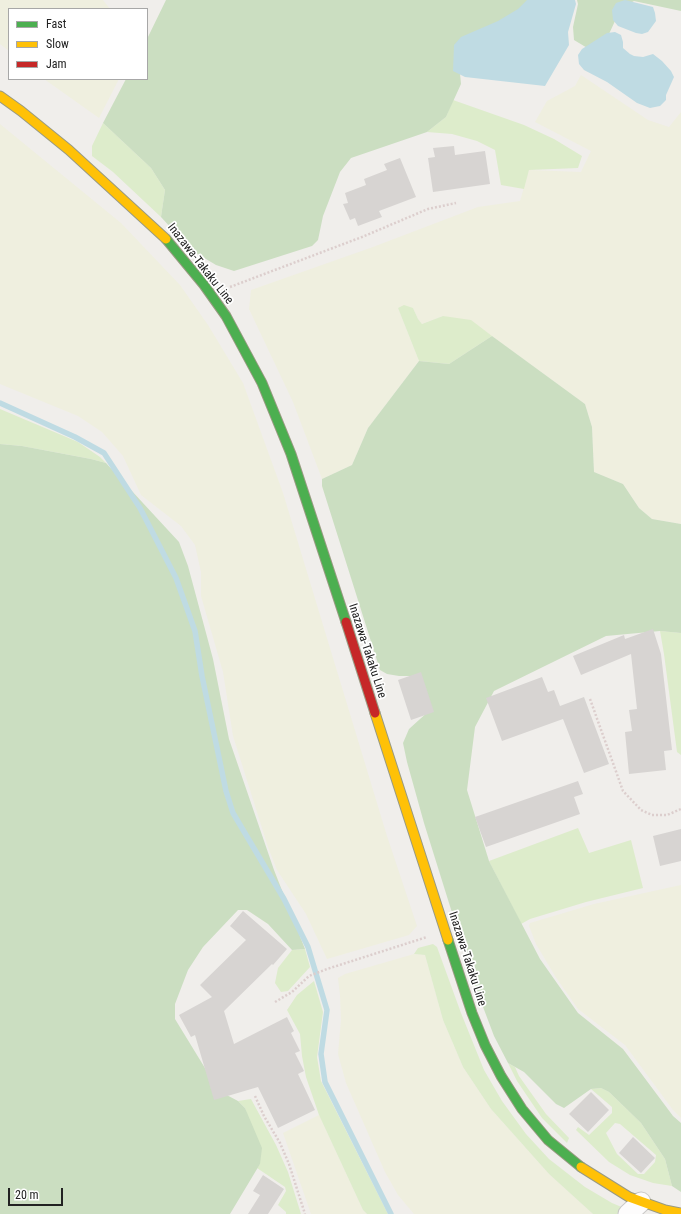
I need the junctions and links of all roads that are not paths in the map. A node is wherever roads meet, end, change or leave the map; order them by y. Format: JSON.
{"nodes":[{"id":1,"x":0,"y":96,"type":"edge"},
{"id":2,"x":635,"y":1208,"type":"edge"},
{"id":3,"x":681,"y":1213,"type":"edge"}],
"edges":[{"from":1,"to":2,"type":"main road","name":"Inazawa-Takaku Line"},
{"from":2,"to":3,"type":"main road","name":"Inazawa-Takaku Line"}]}
